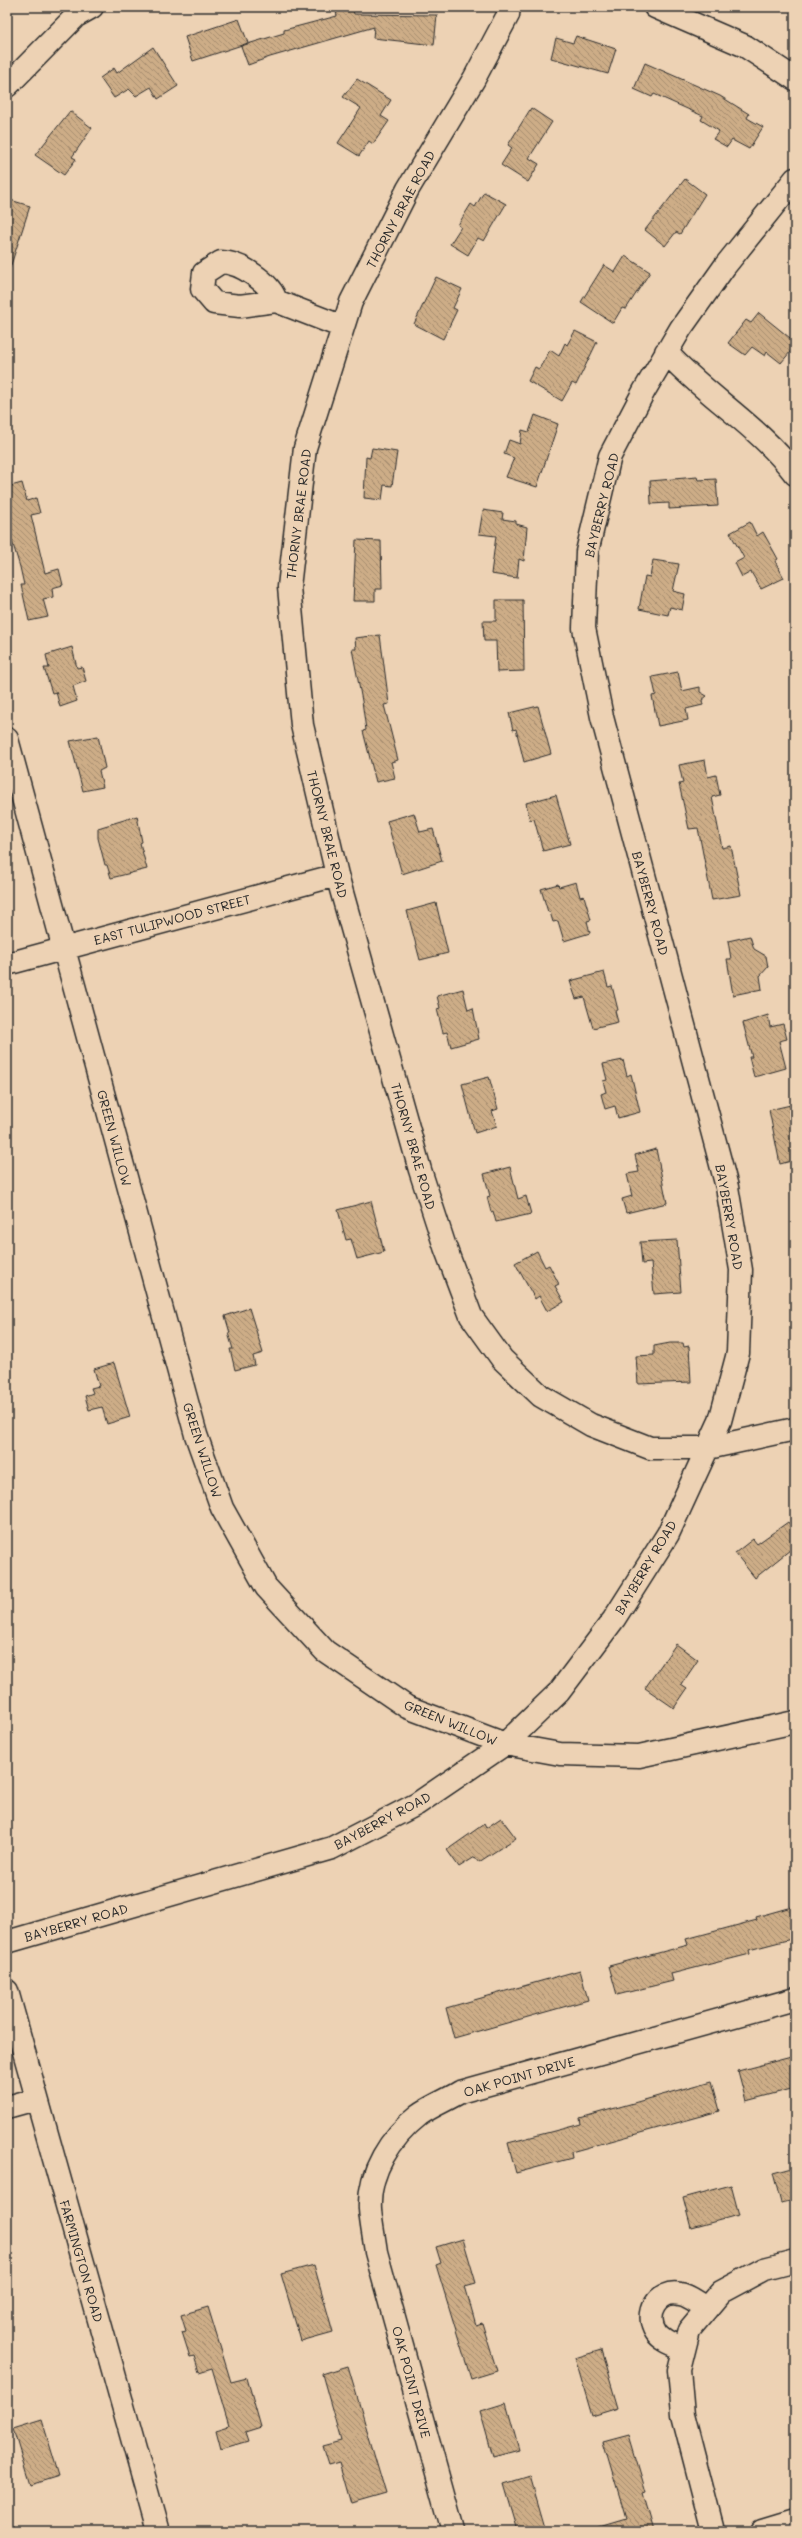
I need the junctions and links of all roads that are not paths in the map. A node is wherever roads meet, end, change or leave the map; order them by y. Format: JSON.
{"nodes":[{"id":1,"x":92,"y":7,"type":"edge"},
{"id":2,"x":510,"y":7,"type":"edge"},
{"id":3,"x":655,"y":7,"type":"edge"},
{"id":4,"x":795,"y":79,"type":"edge"},
{"id":5,"x":7,"y":86,"type":"edge"},
{"id":6,"x":795,"y":179,"type":"edge"},
{"id":7,"x":276,"y":301,"type":"dead end"},
{"id":8,"x":343,"y":327,"type":"junction"},
{"id":9,"x":666,"y":352,"type":"junction"},
{"id":10,"x":795,"y":474,"type":"edge"},
{"id":11,"x":7,"y":739,"type":"edge"},
{"id":12,"x":337,"y":875,"type":"junction"},
{"id":13,"x":63,"y":949,"type":"junction"},
{"id":14,"x":7,"y":964,"type":"edge"},
{"id":15,"x":795,"y":1429,"type":"edge"},
{"id":16,"x":708,"y":1448,"type":"junction"},
{"id":17,"x":795,"y":1722,"type":"edge"},
{"id":18,"x":505,"y":1744,"type":"junction"},
{"id":19,"x":7,"y":1942,"type":"edge"},
{"id":20,"x":7,"y":1991,"type":"edge"},
{"id":21,"x":795,"y":1999,"type":"edge"},
{"id":22,"x":36,"y":2099,"type":"junction"},
{"id":23,"x":7,"y":2107,"type":"edge"},
{"id":24,"x":795,"y":2261,"type":"edge"},
{"id":25,"x":707,"y":2308,"type":"junction"},
{"id":26,"x":684,"y":2349,"type":"junction"},
{"id":27,"x":795,"y":2521,"type":"edge"},
{"id":28,"x":158,"y":2531,"type":"edge"},
{"id":29,"x":453,"y":2531,"type":"edge"},
{"id":30,"x":713,"y":2531,"type":"edge"},
{"id":31,"x":762,"y":2531,"type":"edge"}],
"edges":[{"from":1,"to":5,"type":"street"},
{"from":2,"to":8,"type":"street","name":"THORNY BRAE ROAD"},
{"from":3,"to":4,"type":"street"},
{"from":6,"to":9,"type":"street","name":"BAYBERRY ROAD"},
{"from":7,"to":8,"type":"street"},
{"from":8,"to":12,"type":"street","name":"THORNY BRAE ROAD"},
{"from":9,"to":10,"type":"street"},
{"from":9,"to":16,"type":"street","name":"BAYBERRY ROAD"},
{"from":11,"to":13,"type":"street","name":"GREEN WILLOW"},
{"from":12,"to":13,"type":"street","name":"EAST TULIPWOOD STREET"},
{"from":12,"to":16,"type":"street","name":"THORNY BRAE ROAD"},
{"from":13,"to":14,"type":"street","name":"EAST TULIPWOOD STREET"},
{"from":13,"to":18,"type":"street","name":"GREEN WILLOW"},
{"from":15,"to":16,"type":"street","name":"THORNY BRAE ROAD"},
{"from":16,"to":18,"type":"street","name":"BAYBERRY ROAD"},
{"from":17,"to":18,"type":"street","name":"GREEN WILLOW"},
{"from":18,"to":19,"type":"street","name":"BAYBERRY ROAD"},
{"from":20,"to":22,"type":"street","name":"FARMINGTON ROAD"},
{"from":21,"to":29,"type":"street","name":"OAK POINT DRIVE"},
{"from":22,"to":23,"type":"street"},
{"from":22,"to":28,"type":"street","name":"FARMINGTON ROAD"},
{"from":24,"to":25,"type":"street"},
{"from":25,"to":26,"type":"street"},
{"from":25,"to":26,"type":"street"},
{"from":26,"to":30,"type":"street"},
{"from":27,"to":31,"type":"street"}]}
